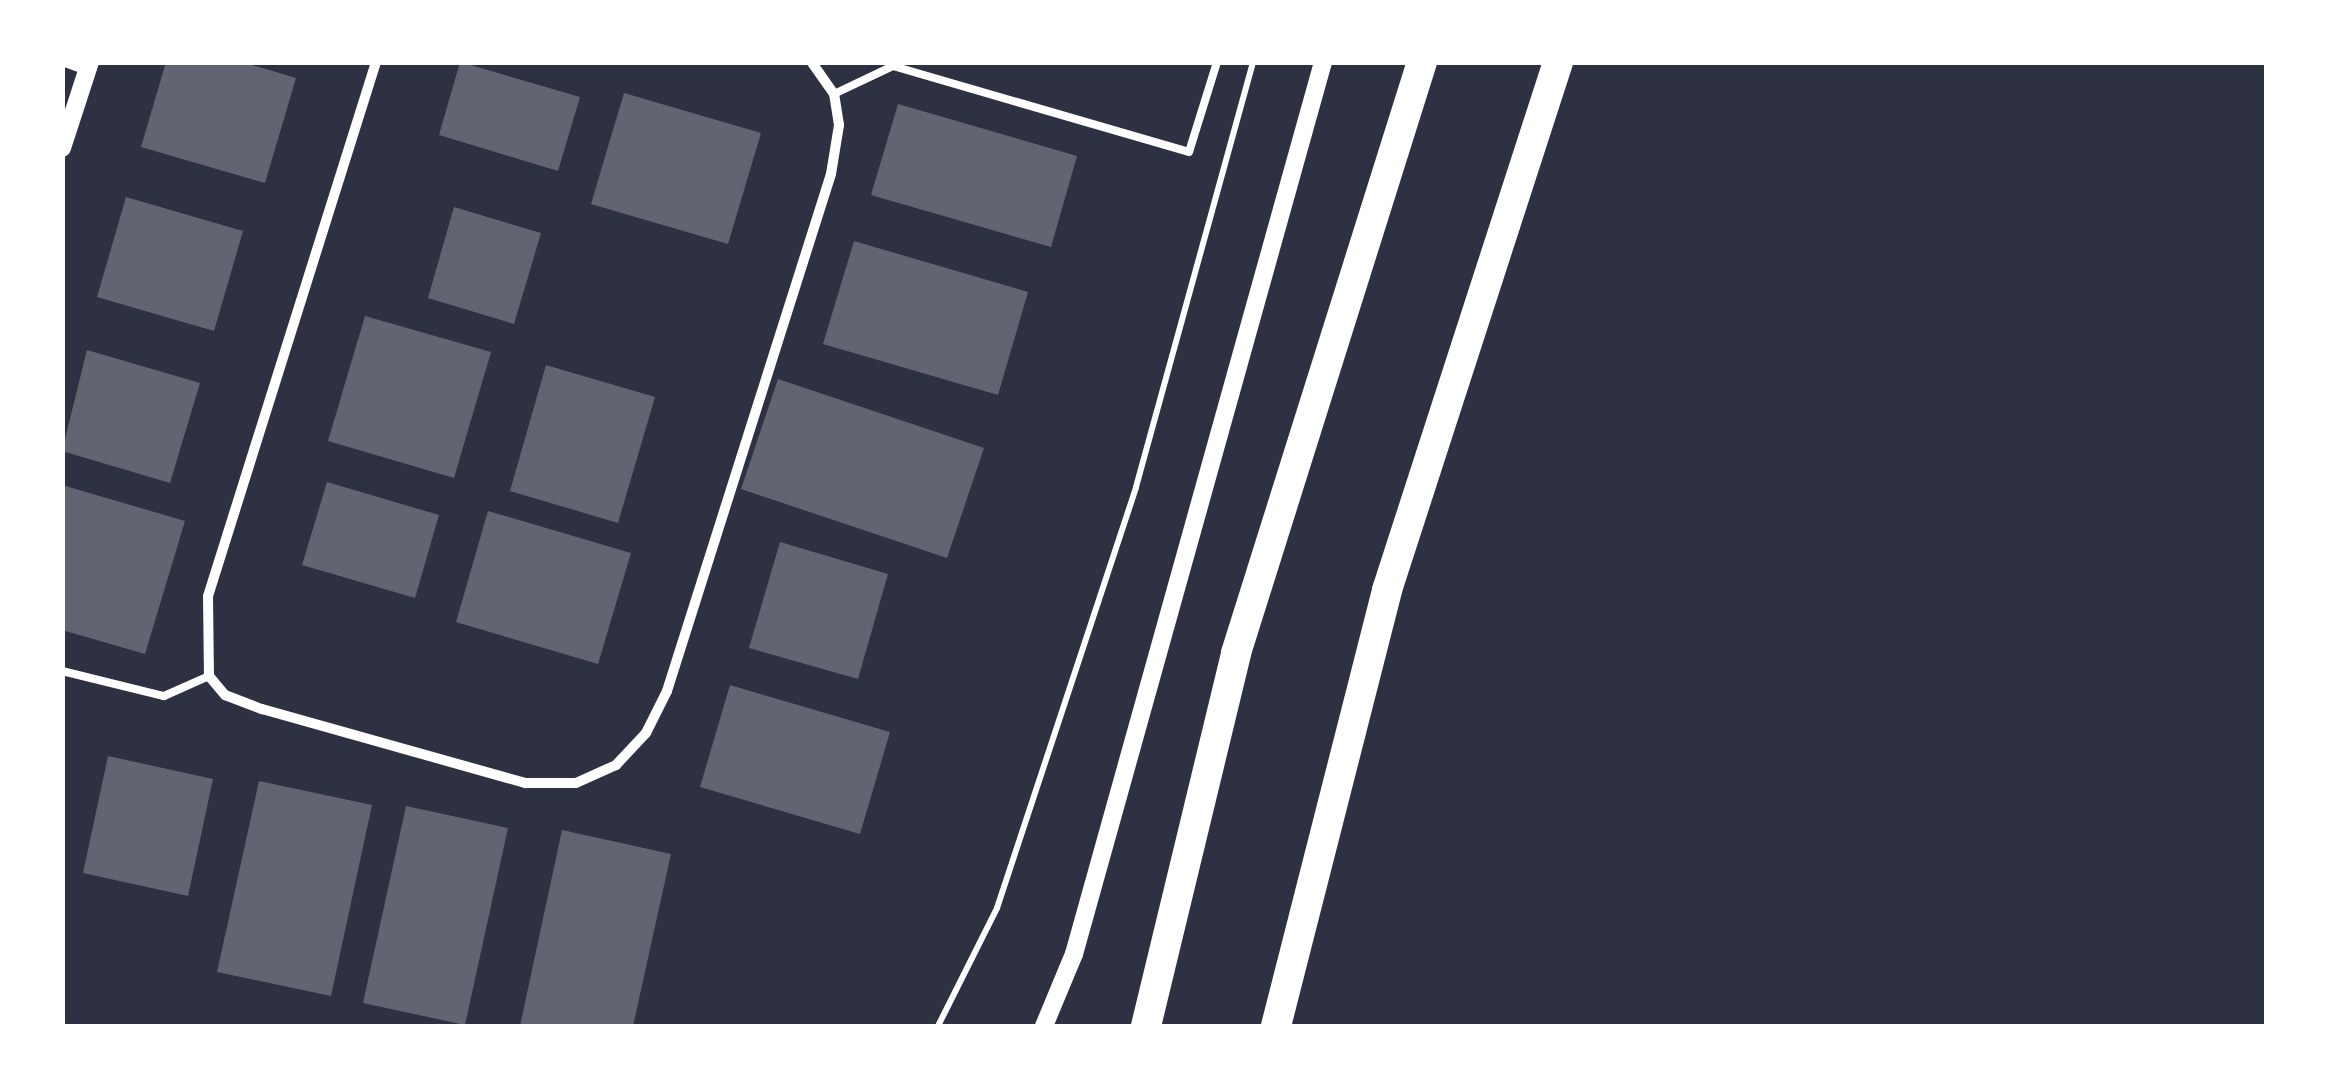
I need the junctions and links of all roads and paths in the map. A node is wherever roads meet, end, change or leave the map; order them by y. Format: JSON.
{"nodes":[{"id":1,"x":65,"y":62,"type":"edge"},
{"id":2,"x":376,"y":62,"type":"edge"},
{"id":3,"x":812,"y":62,"type":"edge"},
{"id":4,"x":1217,"y":62,"type":"edge"},
{"id":5,"x":1254,"y":62,"type":"edge"},
{"id":6,"x":1323,"y":62,"type":"edge"},
{"id":7,"x":1422,"y":62,"type":"edge"},
{"id":8,"x":1558,"y":62,"type":"edge"},
{"id":9,"x":1573,"y":62,"type":"edge"},
{"id":10,"x":89,"y":66,"type":"edge"},
{"id":11,"x":834,"y":94,"type":"junction"},
{"id":12,"x":62,"y":148,"type":"edge"},
{"id":13,"x":1526,"y":177,"type":"junction"},
{"id":14,"x":62,"y":671,"type":"edge"},
{"id":15,"x":209,"y":676,"type":"junction"},
{"id":16,"x":938,"y":1026,"type":"edge"},
{"id":17,"x":1044,"y":1026,"type":"edge"},
{"id":18,"x":1146,"y":1026,"type":"edge"},
{"id":19,"x":1276,"y":1026,"type":"edge"}],
"edges":[{"from":1,"to":10,"type":"street"},
{"from":2,"to":15,"type":"street"},
{"from":3,"to":11,"type":"street"},
{"from":4,"to":11,"type":"lane"},
{"from":5,"to":16,"type":"path"},
{"from":6,"to":17,"type":"street"},
{"from":7,"to":18,"type":"highway"},
{"from":8,"to":13,"type":"highway"},
{"from":9,"to":13,"type":"highway"},
{"from":10,"to":12,"type":"street"},
{"from":11,"to":15,"type":"street"},
{"from":13,"to":19,"type":"highway"},
{"from":14,"to":15,"type":"lane"}]}
